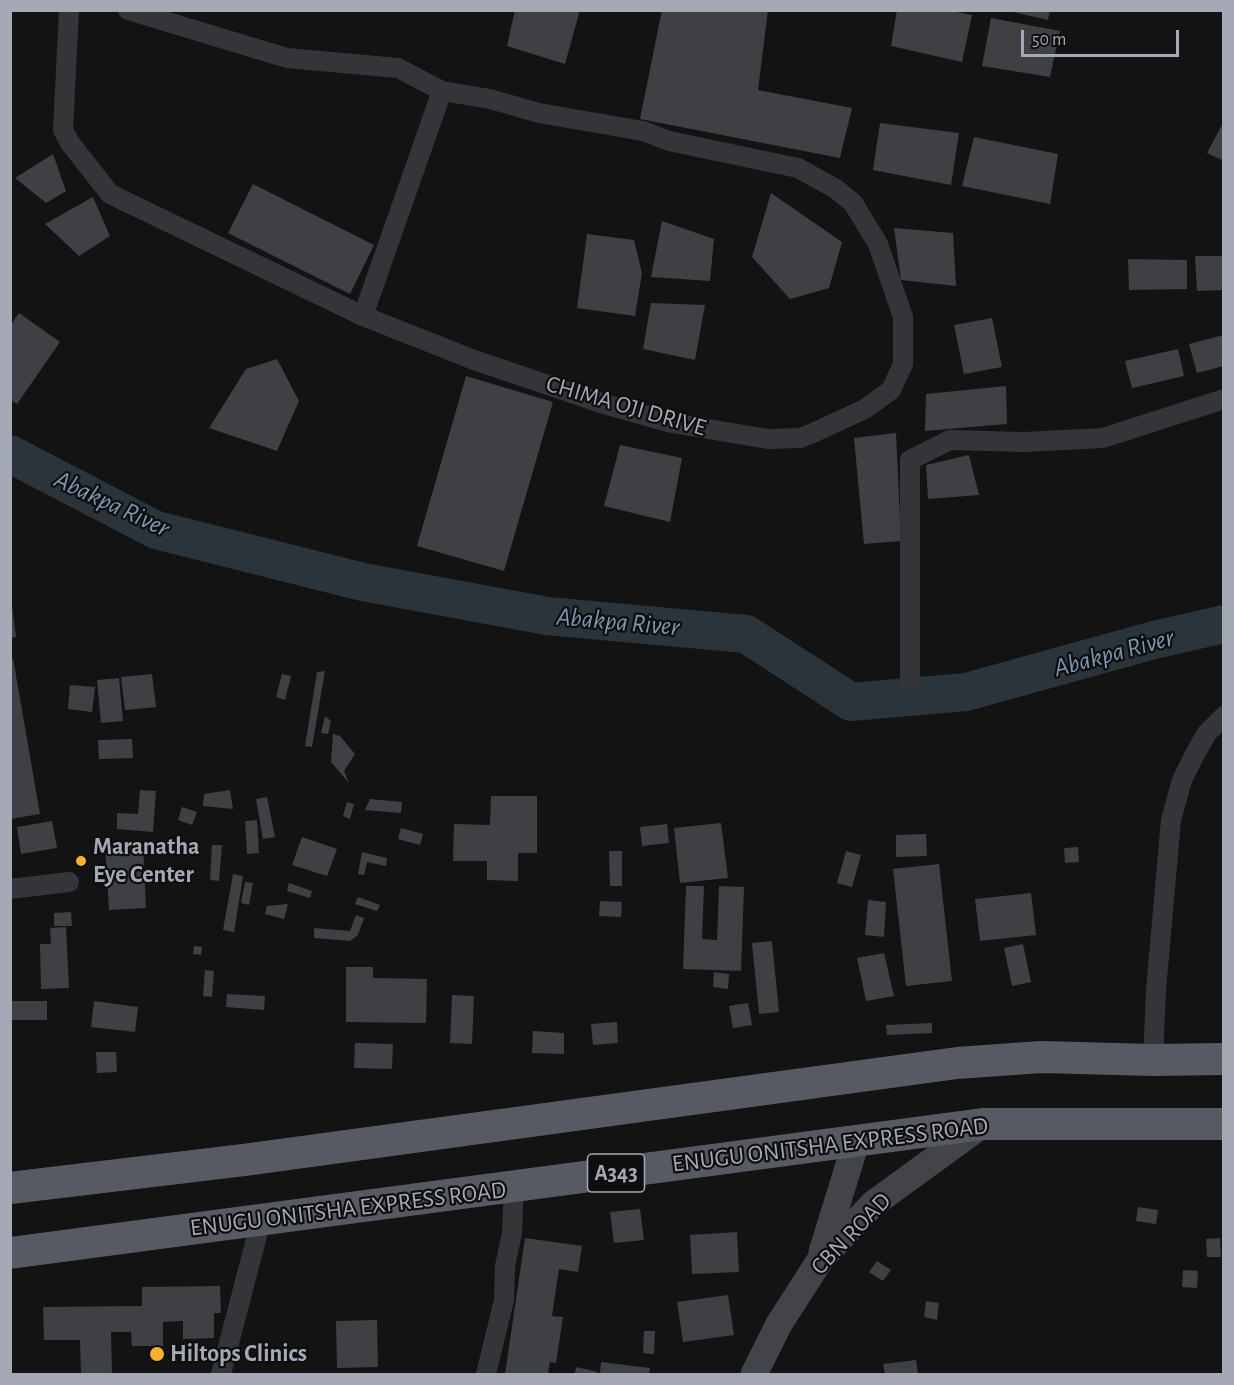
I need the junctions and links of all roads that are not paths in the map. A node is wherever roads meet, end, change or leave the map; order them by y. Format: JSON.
{"nodes":[{"id":1,"x":69,"y":10,"type":"edge"},
{"id":2,"x":128,"y":10,"type":"edge"},
{"id":3,"x":442,"y":91,"type":"junction"},
{"id":4,"x":363,"y":316,"type":"junction"},
{"id":5,"x":1224,"y":399,"type":"edge"},
{"id":6,"x":910,"y":680,"type":"dead end"},
{"id":7,"x":1224,"y":716,"type":"edge"},
{"id":8,"x":69,"y":882,"type":"dead end"},
{"id":9,"x":10,"y":890,"type":"edge"},
{"id":10,"x":1224,"y":1059,"type":"edge"},
{"id":11,"x":1153,"y":1060,"type":"junction"},
{"id":12,"x":983,"y":1124,"type":"junction"},
{"id":13,"x":1224,"y":1124,"type":"edge"},
{"id":14,"x":857,"y":1139,"type":"junction"},
{"id":15,"x":514,"y":1187,"type":"junction"},
{"id":16,"x":10,"y":1188,"type":"edge"},
{"id":17,"x":261,"y":1220,"type":"junction"},
{"id":18,"x":10,"y":1253,"type":"edge"},
{"id":19,"x":820,"y":1260,"type":"junction"},
{"id":20,"x":221,"y":1374,"type":"edge"},
{"id":21,"x":486,"y":1374,"type":"edge"},
{"id":22,"x":754,"y":1374,"type":"edge"}],
"edges":[{"from":1,"to":4,"type":"street","name":"CHIMA OJI DRIVE"},
{"from":2,"to":3,"type":"street","name":"CHIMA OJI DRIVE"},
{"from":3,"to":4,"type":"street"},
{"from":3,"to":4,"type":"street","name":"CHIMA OJI DRIVE"},
{"from":5,"to":6,"type":"street"},
{"from":7,"to":11,"type":"street"},
{"from":8,"to":9,"type":"street"},
{"from":10,"to":11,"type":"highway"},
{"from":11,"to":16,"type":"highway"},
{"from":12,"to":13,"type":"highway","name":"ENUGU ONITSHA EXPRESS ROAD","number":"A343"},
{"from":12,"to":14,"type":"highway","name":"ENUGU ONITSHA EXPRESS ROAD","number":"A343"},
{"from":12,"to":19,"type":"main road","name":"CBN ROAD"},
{"from":14,"to":15,"type":"highway","name":"ENUGU ONITSHA EXPRESS ROAD","number":"A343"},
{"from":14,"to":19,"type":"main road"},
{"from":15,"to":17,"type":"highway","name":"ENUGU ONITSHA EXPRESS ROAD","number":"A343"},
{"from":15,"to":21,"type":"street"},
{"from":17,"to":18,"type":"highway","name":"ENUGU ONITSHA EXPRESS ROAD","number":"A343"},
{"from":17,"to":20,"type":"street"},
{"from":19,"to":22,"type":"main road","name":"CBN ROAD"}]}
